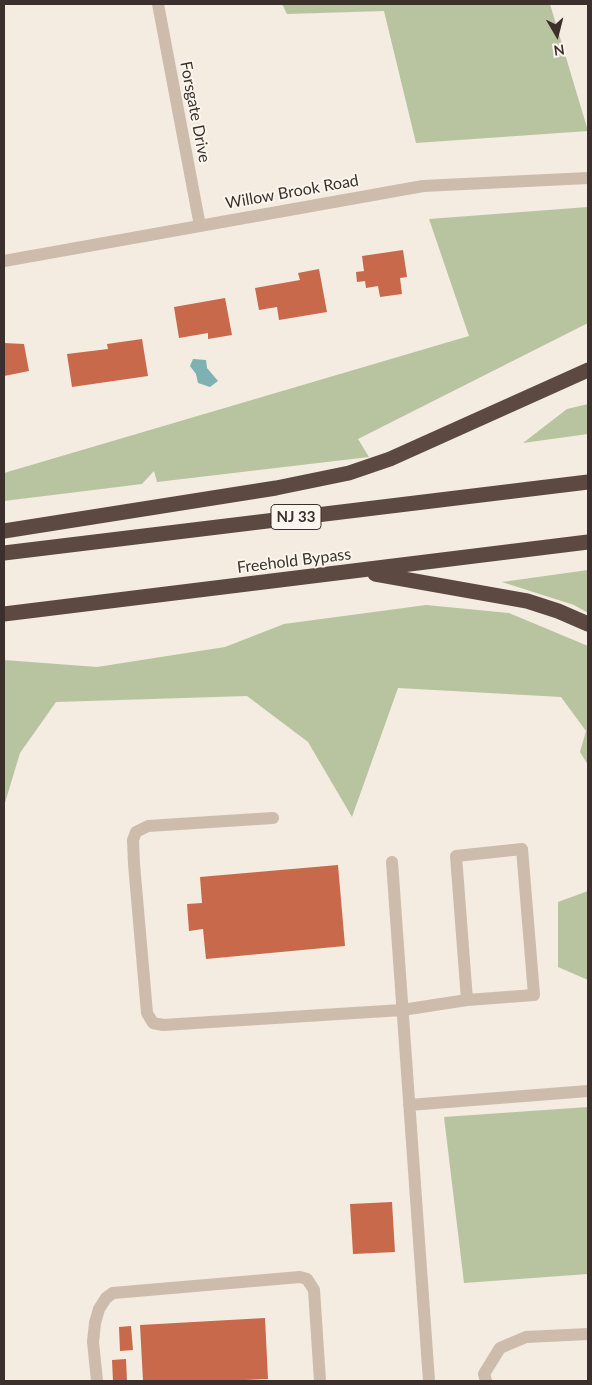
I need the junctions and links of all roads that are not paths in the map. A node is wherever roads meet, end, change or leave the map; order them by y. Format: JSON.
{"nodes":[{"id":1,"x":158,"y":4,"type":"edge"},
{"id":2,"x":588,"y":178,"type":"edge"},
{"id":3,"x":200,"y":226,"type":"junction"},
{"id":4,"x":4,"y":261,"type":"edge"},
{"id":5,"x":588,"y":370,"type":"edge"},
{"id":6,"x":588,"y":482,"type":"edge"},
{"id":7,"x":4,"y":531,"type":"edge"},
{"id":8,"x":588,"y":542,"type":"edge"},
{"id":9,"x":4,"y":553,"type":"edge"},
{"id":10,"x":358,"y":571,"type":"junction"},
{"id":11,"x":4,"y":614,"type":"edge"},
{"id":12,"x":588,"y":624,"type":"edge"},
{"id":13,"x":273,"y":818,"type":"dead end"},
{"id":14,"x":392,"y":862,"type":"dead end"},
{"id":15,"x":467,"y":1000,"type":"junction"},
{"id":16,"x":402,"y":1010,"type":"junction"},
{"id":17,"x":588,"y":1091,"type":"edge"},
{"id":18,"x":409,"y":1105,"type":"junction"},
{"id":19,"x":588,"y":1334,"type":"edge"},
{"id":20,"x":97,"y":1381,"type":"edge"},
{"id":21,"x":320,"y":1381,"type":"edge"},
{"id":22,"x":429,"y":1381,"type":"edge"},
{"id":23,"x":486,"y":1381,"type":"edge"}],
"edges":[{"from":1,"to":3,"type":"street","name":"Forsgate Drive"},
{"from":2,"to":3,"type":"street","name":"Willow Brook Road"},
{"from":3,"to":4,"type":"street","name":"Willow Brook Road"},
{"from":5,"to":7,"type":"highway"},
{"from":6,"to":9,"type":"highway","number":"NJ 33"},
{"from":8,"to":10,"type":"highway","name":"Freehold Bypass"},
{"from":10,"to":11,"type":"highway","name":"Freehold Bypass"},
{"from":10,"to":12,"type":"highway"},
{"from":13,"to":16,"type":"street"},
{"from":14,"to":16,"type":"street"},
{"from":15,"to":15,"type":"street"},
{"from":15,"to":16,"type":"street"},
{"from":16,"to":18,"type":"street"},
{"from":17,"to":18,"type":"street"},
{"from":18,"to":22,"type":"street"},
{"from":19,"to":23,"type":"street"},
{"from":20,"to":21,"type":"street"}]}
